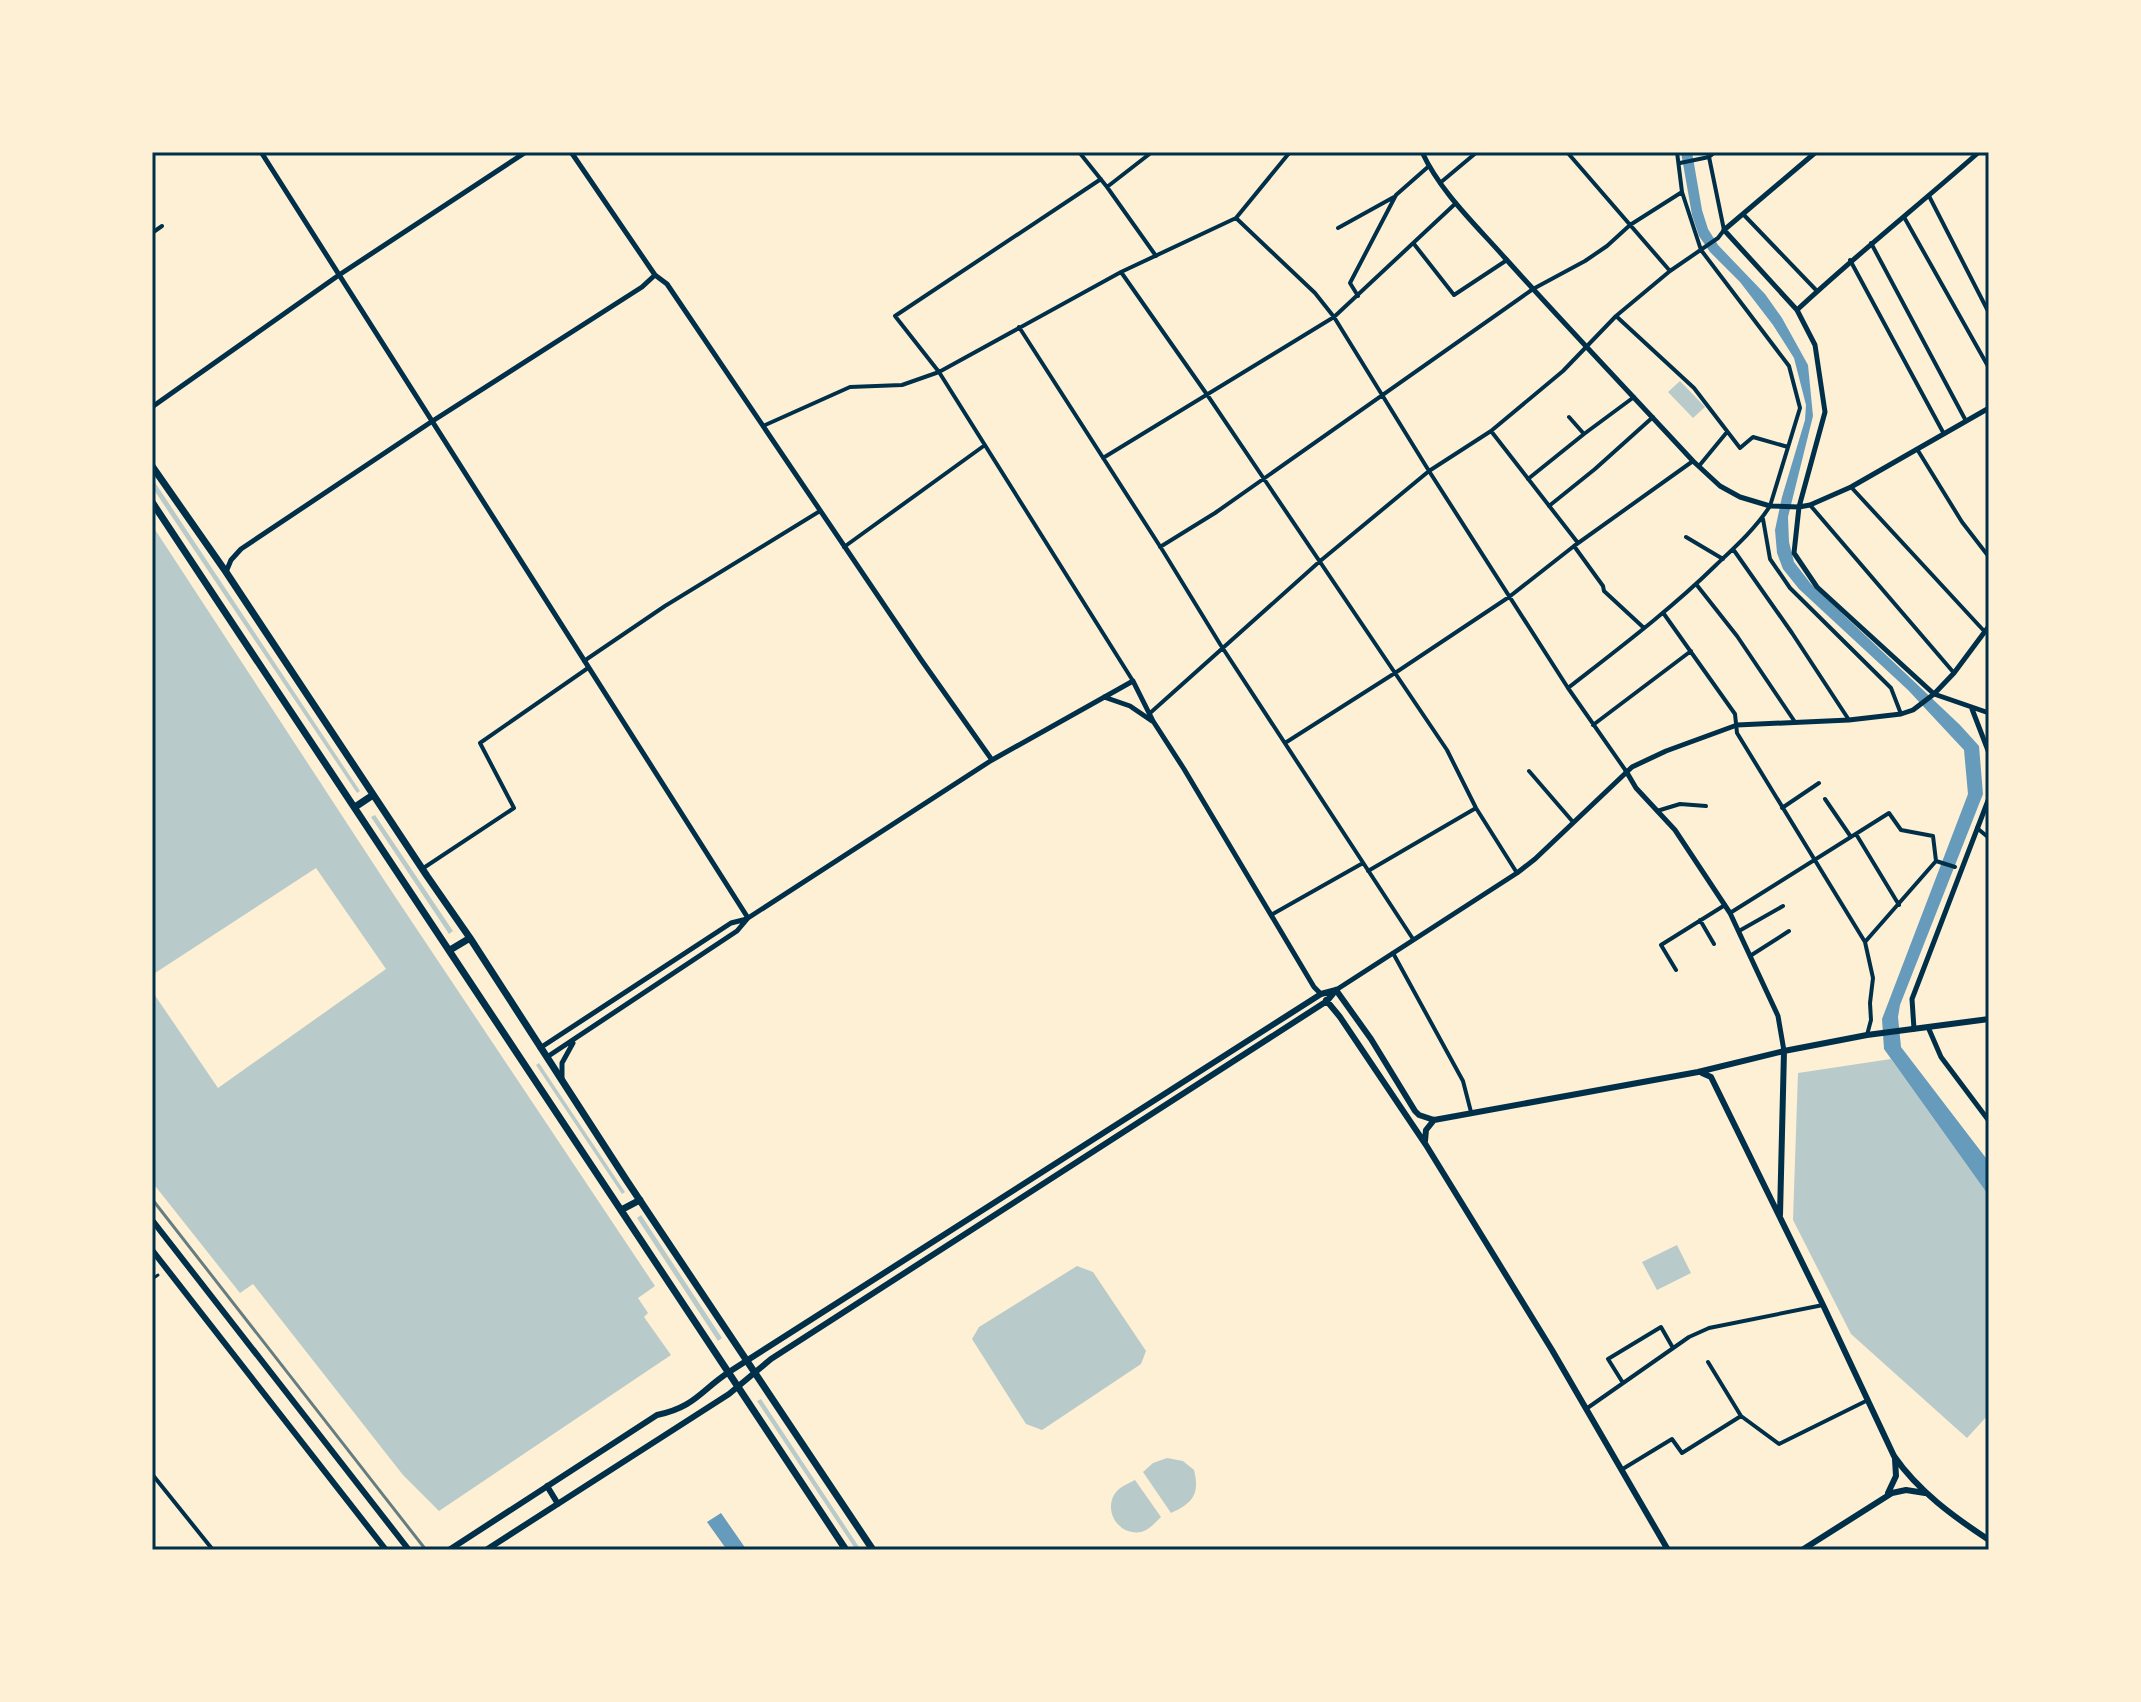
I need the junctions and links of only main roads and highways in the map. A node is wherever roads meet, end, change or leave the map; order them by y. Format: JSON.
{"nodes":[{"id":1,"x":152,"y":466,"type":"edge"},
{"id":2,"x":152,"y":502,"type":"edge"},
{"id":3,"x":373,"y":795,"type":"junction"},
{"id":4,"x":355,"y":807,"type":"junction"},
{"id":5,"x":470,"y":938,"type":"junction"},
{"id":6,"x":450,"y":950,"type":"junction"},
{"id":7,"x":1336,"y":990,"type":"junction"},
{"id":8,"x":1321,"y":994,"type":"junction"},
{"id":9,"x":1327,"y":1001,"type":"junction"},
{"id":10,"x":1989,"y":1019,"type":"edge"},
{"id":11,"x":1784,"y":1051,"type":"junction"},
{"id":12,"x":1698,"y":1072,"type":"junction"},
{"id":13,"x":1434,"y":1120,"type":"junction"},
{"id":14,"x":1426,"y":1145,"type":"junction"},
{"id":15,"x":640,"y":1200,"type":"junction"},
{"id":16,"x":621,"y":1210,"type":"junction"},
{"id":17,"x":1780,"y":1219,"type":"junction"},
{"id":18,"x":152,"y":1220,"type":"edge"},
{"id":19,"x":152,"y":1250,"type":"edge"},
{"id":20,"x":892,"y":1268,"type":"junction"},
{"id":21,"x":898,"y":1278,"type":"junction"},
{"id":22,"x":748,"y":1360,"type":"junction"},
{"id":23,"x":729,"y":1372,"type":"junction"},
{"id":24,"x":755,"y":1373,"type":"junction"},
{"id":25,"x":739,"y":1387,"type":"junction"},
{"id":26,"x":1894,"y":1456,"type":"junction"},
{"id":27,"x":547,"y":1486,"type":"junction"},
{"id":28,"x":1927,"y":1494,"type":"junction"},
{"id":29,"x":1885,"y":1496,"type":"junction"},
{"id":30,"x":558,"y":1504,"type":"junction"},
{"id":31,"x":1989,"y":1540,"type":"edge"},
{"id":32,"x":386,"y":1550,"type":"edge"},
{"id":33,"x":409,"y":1550,"type":"edge"},
{"id":34,"x":449,"y":1550,"type":"edge"},
{"id":35,"x":486,"y":1550,"type":"edge"},
{"id":36,"x":846,"y":1550,"type":"edge"},
{"id":37,"x":873,"y":1550,"type":"edge"},
{"id":38,"x":1668,"y":1550,"type":"edge"},
{"id":39,"x":1802,"y":1550,"type":"edge"}],
"edges":[{"from":1,"to":3,"type":"main road"},
{"from":2,"to":4,"type":"main road"},
{"from":3,"to":4,"type":"main road"},
{"from":3,"to":5,"type":"main road"},
{"from":4,"to":6,"type":"main road"},
{"from":5,"to":6,"type":"main road"},
{"from":5,"to":15,"type":"main road"},
{"from":6,"to":16,"type":"main road"},
{"from":7,"to":8,"type":"main road"},
{"from":7,"to":9,"type":"main road"},
{"from":7,"to":13,"type":"main road"},
{"from":8,"to":9,"type":"main road"},
{"from":8,"to":20,"type":"main road"},
{"from":9,"to":14,"type":"main road"},
{"from":9,"to":21,"type":"main road"},
{"from":10,"to":11,"type":"main road"},
{"from":11,"to":12,"type":"main road"},
{"from":11,"to":17,"type":"main road"},
{"from":12,"to":13,"type":"main road"},
{"from":12,"to":17,"type":"main road"},
{"from":13,"to":14,"type":"main road"},
{"from":14,"to":38,"type":"main road"},
{"from":15,"to":16,"type":"main road"},
{"from":15,"to":22,"type":"main road"},
{"from":16,"to":23,"type":"main road"},
{"from":17,"to":26,"type":"main road"},
{"from":18,"to":33,"type":"main road"},
{"from":19,"to":32,"type":"main road"},
{"from":20,"to":21,"type":"main road"},
{"from":20,"to":22,"type":"main road"},
{"from":21,"to":24,"type":"main road"},
{"from":22,"to":23,"type":"main road"},
{"from":22,"to":24,"type":"main road"},
{"from":23,"to":25,"type":"main road"},
{"from":23,"to":27,"type":"main road"},
{"from":24,"to":25,"type":"main road"},
{"from":24,"to":37,"type":"main road"},
{"from":25,"to":30,"type":"main road"},
{"from":25,"to":36,"type":"main road"},
{"from":26,"to":28,"type":"main road"},
{"from":26,"to":29,"type":"main road"},
{"from":27,"to":30,"type":"main road"},
{"from":27,"to":34,"type":"main road"},
{"from":28,"to":29,"type":"main road"},
{"from":28,"to":31,"type":"main road"},
{"from":29,"to":39,"type":"main road"},
{"from":30,"to":35,"type":"main road"}]}
